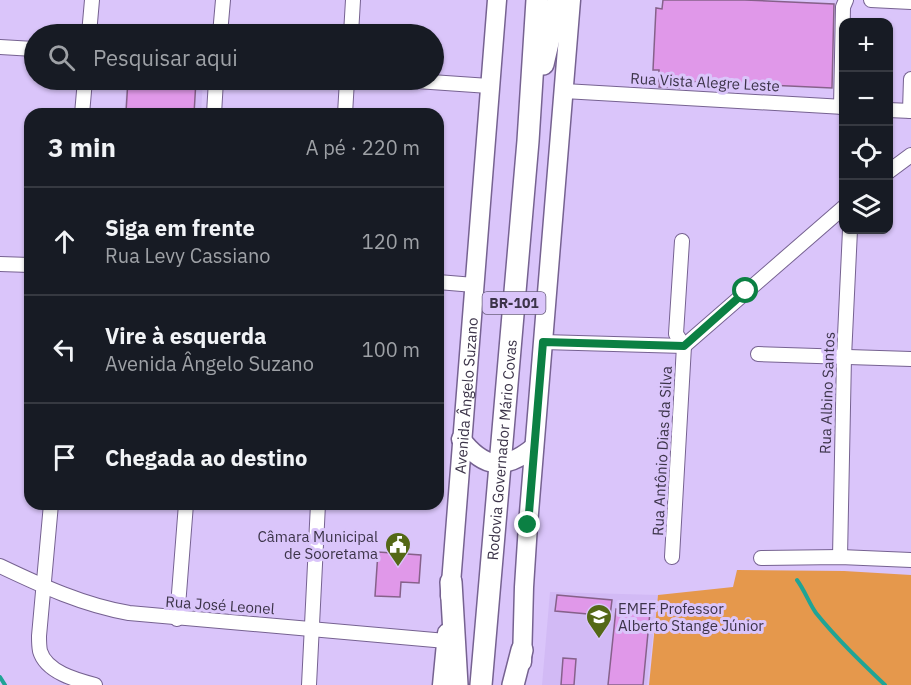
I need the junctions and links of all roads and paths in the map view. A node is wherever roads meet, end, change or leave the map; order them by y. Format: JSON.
{"nodes":[{"id":1,"x":92,"y":0,"type":"edge"},
{"id":2,"x":223,"y":0,"type":"edge"},
{"id":3,"x":353,"y":0,"type":"edge"},
{"id":4,"x":497,"y":0,"type":"edge"},
{"id":5,"x":537,"y":0,"type":"edge"},
{"id":6,"x":558,"y":0,"type":"edge"},
{"id":7,"x":572,"y":0,"type":"edge"},
{"id":8,"x":846,"y":0,"type":"edge"},
{"id":9,"x":871,"y":0,"type":"edge"},
{"id":10,"x":911,"y":2,"type":"edge"},
{"id":11,"x":89,"y":24,"type":"edge"},
{"id":12,"x":221,"y":24,"type":"edge"},
{"id":13,"x":352,"y":24,"type":"edge"},
{"id":14,"x":0,"y":47,"type":"edge"},
{"id":15,"x":24,"y":48,"type":"edge"},
{"id":16,"x":842,"y":72,"type":"edge"},
{"id":17,"x":911,"y":79,"type":"edge"},
{"id":18,"x":444,"y":83,"type":"edge"},
{"id":19,"x":489,"y":86,"type":"junction"},
{"id":20,"x":84,"y":90,"type":"edge"},
{"id":21,"x":215,"y":90,"type":"edge"},
{"id":22,"x":346,"y":90,"type":"edge"},
{"id":23,"x":564,"y":91,"type":"junction"},
{"id":24,"x":839,"y":107,"type":"edge"},
{"id":25,"x":83,"y":108,"type":"edge"},
{"id":26,"x":214,"y":108,"type":"edge"},
{"id":27,"x":345,"y":108,"type":"edge"},
{"id":28,"x":893,"y":110,"type":"edge"},
{"id":29,"x":910,"y":111,"type":"edge"},
{"id":30,"x":528,"y":141,"type":"junction"},
{"id":31,"x":911,"y":155,"type":"edge"},
{"id":32,"x":893,"y":168,"type":"edge"},
{"id":33,"x":839,"y":210,"type":"edge"},
{"id":34,"x":850,"y":234,"type":"edge"},
{"id":35,"x":682,"y":241,"type":"dead end"},
{"id":36,"x":0,"y":264,"type":"edge"},
{"id":37,"x":24,"y":266,"type":"edge"},
{"id":38,"x":444,"y":282,"type":"edge"},
{"id":39,"x":474,"y":285,"type":"junction"},
{"id":40,"x":543,"y":342,"type":"junction"},
{"id":41,"x":684,"y":346,"type":"junction"},
{"id":42,"x":758,"y":354,"type":"dead end"},
{"id":43,"x":844,"y":357,"type":"junction"},
{"id":44,"x":911,"y":359,"type":"edge"},
{"id":45,"x":461,"y":439,"type":"junction"},
{"id":46,"x":534,"y":447,"type":"junction"},
{"id":47,"x":499,"y":465,"type":"junction"},
{"id":48,"x":50,"y":510,"type":"edge"},
{"id":49,"x":186,"y":510,"type":"edge"},
{"id":50,"x":318,"y":510,"type":"edge"},
{"id":51,"x":672,"y":557,"type":"dead end"},
{"id":52,"x":840,"y":557,"type":"junction"},
{"id":53,"x":761,"y":558,"type":"dead end"},
{"id":54,"x":911,"y":560,"type":"edge"},
{"id":55,"x":0,"y":566,"type":"edge"},
{"id":56,"x":452,"y":582,"type":"junction"},
{"id":57,"x":44,"y":587,"type":"junction"},
{"id":58,"x":177,"y":619,"type":"junction"},
{"id":59,"x":312,"y":628,"type":"junction"},
{"id":60,"x":446,"y":641,"type":"junction"},
{"id":61,"x":522,"y":650,"type":"junction"},
{"id":62,"x":95,"y":685,"type":"edge"},
{"id":63,"x":309,"y":685,"type":"edge"},
{"id":64,"x":442,"y":685,"type":"edge"},
{"id":65,"x":457,"y":685,"type":"edge"},
{"id":66,"x":481,"y":685,"type":"edge"},
{"id":67,"x":513,"y":685,"type":"edge"},
{"id":68,"x":522,"y":685,"type":"edge"}],
"edges":[{"from":1,"to":11,"type":"street"},
{"from":2,"to":12,"type":"street"},
{"from":3,"to":13,"type":"street"},
{"from":4,"to":19,"type":"main road","name":"Avenida Ângelo Suzano"},
{"from":5,"to":30,"type":"highway","name":"Rodovia Governador Mário Covas","number":"BR-101"},
{"from":6,"to":30,"type":"highway"},
{"from":7,"to":23,"type":"main road"},
{"from":8,"to":16,"type":"street"},
{"from":9,"to":10,"type":"street"},
{"from":14,"to":15,"type":"street"},
{"from":17,"to":29,"type":"street"},
{"from":18,"to":19,"type":"street"},
{"from":19,"to":39,"type":"main road","name":"Avenida Ângelo Suzano"},
{"from":20,"to":25,"type":"street"},
{"from":21,"to":26,"type":"street"},
{"from":22,"to":27,"type":"street"},
{"from":23,"to":24,"type":"street","name":"Rua Vista Alegre Leste"},
{"from":23,"to":40,"type":"main road"},
{"from":28,"to":29,"type":"street"},
{"from":30,"to":47,"type":"highway","name":"Rodovia Governador Mário Covas","number":"BR-101"},
{"from":31,"to":32,"type":"street"},
{"from":33,"to":41,"type":"street"},
{"from":34,"to":43,"type":"street","name":"Rua Albino Santos"},
{"from":35,"to":41,"type":"street","name":"Rua Antônio Dias da Silva"},
{"from":36,"to":37,"type":"street"},
{"from":38,"to":39,"type":"street"},
{"from":39,"to":45,"type":"main road","name":"Avenida Ângelo Suzano"},
{"from":40,"to":41,"type":"street"},
{"from":40,"to":46,"type":"main road"},
{"from":41,"to":51,"type":"street","name":"Rua Antônio Dias da Silva"},
{"from":42,"to":43,"type":"street"},
{"from":43,"to":44,"type":"street"},
{"from":43,"to":52,"type":"street","name":"Rua Albino Santos"},
{"from":45,"to":47,"type":"main road"},
{"from":45,"to":56,"type":"main road","name":"Avenida Ângelo Suzano"},
{"from":46,"to":47,"type":"main road"},
{"from":46,"to":61,"type":"main road"},
{"from":47,"to":66,"type":"highway","name":"Rodovia Governador Mário Covas","number":"BR-101"},
{"from":48,"to":57,"type":"street"},
{"from":49,"to":58,"type":"street"},
{"from":50,"to":59,"type":"street"},
{"from":52,"to":53,"type":"street"},
{"from":52,"to":54,"type":"street"},
{"from":55,"to":57,"type":"street","name":"Rua José Leonel"},
{"from":56,"to":60,"type":"main road","name":"Avenida Ângelo Suzano"},
{"from":56,"to":65,"type":"highway"},
{"from":57,"to":58,"type":"street","name":"Rua José Leonel"},
{"from":57,"to":62,"type":"street"},
{"from":58,"to":59,"type":"street","name":"Rua José Leonel"},
{"from":59,"to":60,"type":"street","name":"Rua José Leonel"},
{"from":59,"to":63,"type":"street"},
{"from":60,"to":64,"type":"main road","name":"Avenida Ângelo Suzano"},
{"from":61,"to":67,"type":"highway"},
{"from":61,"to":68,"type":"main road"}]}
